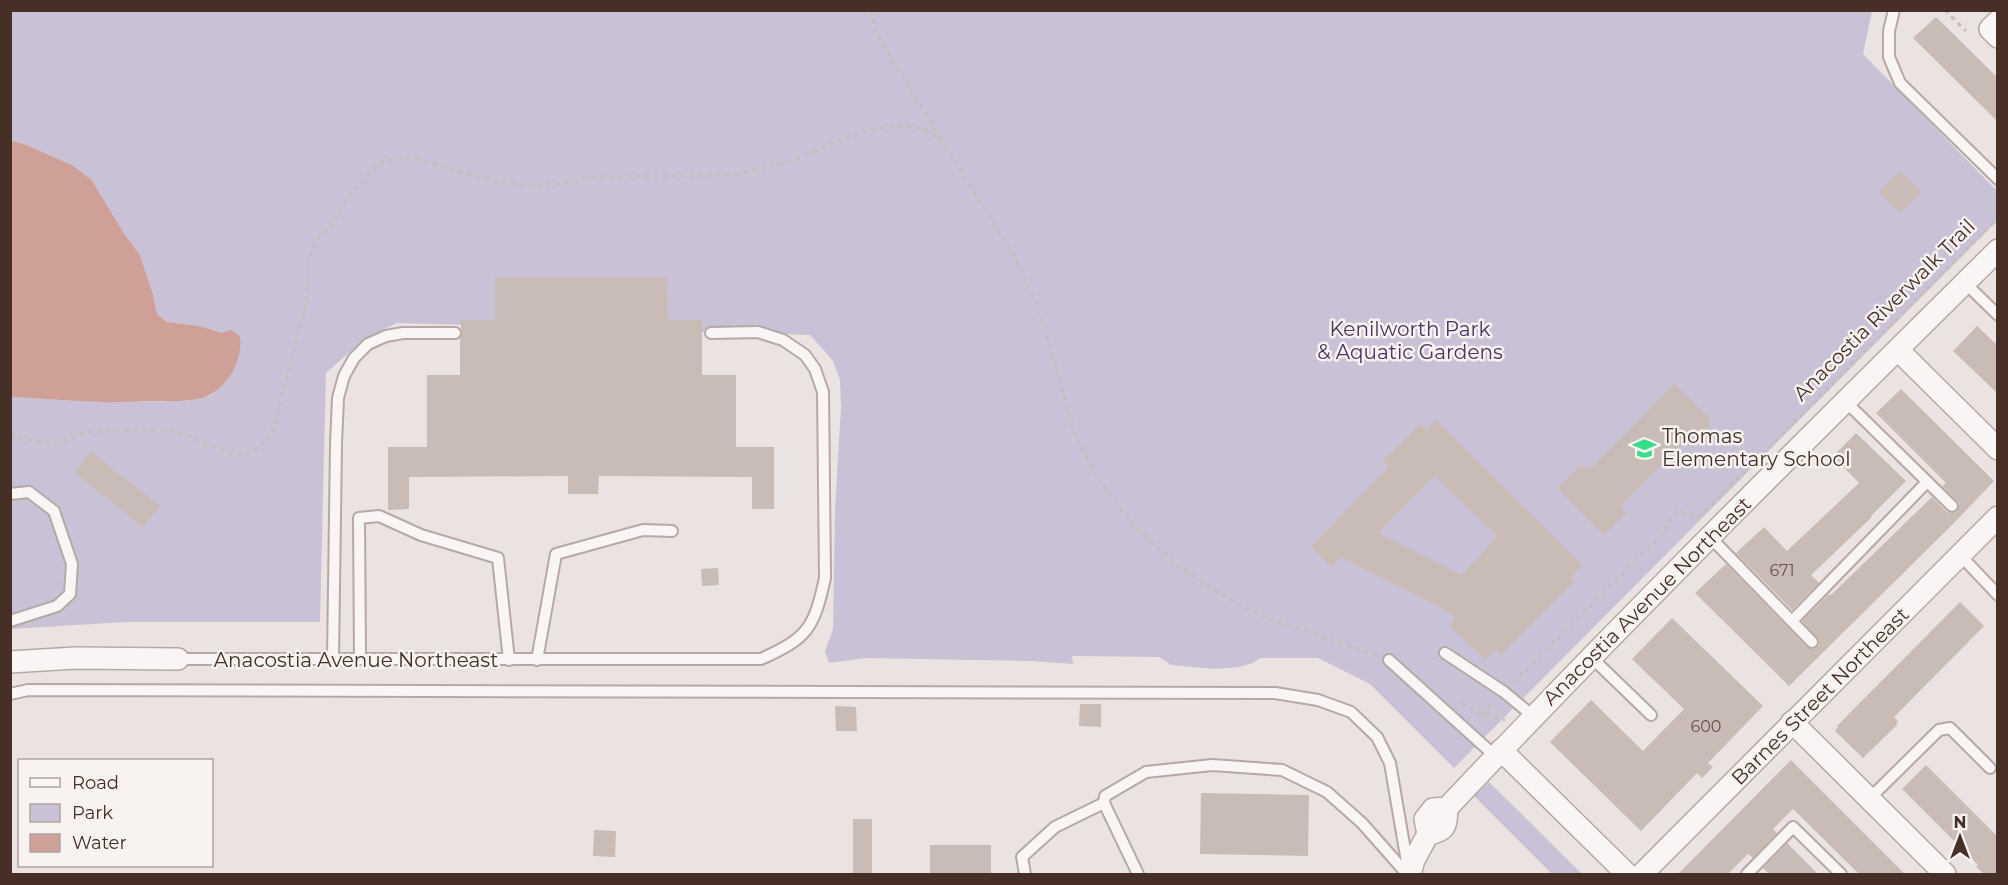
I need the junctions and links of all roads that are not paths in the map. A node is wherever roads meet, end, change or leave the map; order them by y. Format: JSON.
{"nodes":[{"id":1,"x":1894,"y":10,"type":"edge"},
{"id":2,"x":1998,"y":179,"type":"edge"},
{"id":3,"x":1998,"y":250,"type":"edge"},
{"id":4,"x":1965,"y":283,"type":"junction"},
{"id":5,"x":1998,"y":315,"type":"edge"},
{"id":6,"x":454,"y":333,"type":"dead end"},
{"id":7,"x":711,"y":333,"type":"dead end"},
{"id":8,"x":1898,"y":350,"type":"junction"},
{"id":9,"x":1846,"y":402,"type":"junction"},
{"id":10,"x":1998,"y":449,"type":"edge"},
{"id":11,"x":1927,"y":482,"type":"junction"},
{"id":12,"x":10,"y":494,"type":"edge"},
{"id":13,"x":1952,"y":506,"type":"dead end"},
{"id":14,"x":1998,"y":517,"type":"edge"},
{"id":15,"x":672,"y":531,"type":"dead end"},
{"id":16,"x":1710,"y":537,"type":"junction"},
{"id":17,"x":1960,"y":555,"type":"junction"},
{"id":18,"x":1998,"y":595,"type":"edge"},
{"id":19,"x":10,"y":621,"type":"edge"},
{"id":20,"x":1792,"y":621,"type":"junction"},
{"id":21,"x":1812,"y":642,"type":"dead end"},
{"id":22,"x":1445,"y":653,"type":"dead end"},
{"id":23,"x":1592,"y":657,"type":"junction"},
{"id":24,"x":178,"y":659,"type":"joint"},
{"id":25,"x":333,"y":659,"type":"junction"},
{"id":26,"x":360,"y":659,"type":"junction"},
{"id":27,"x":509,"y":660,"type":"junction"},
{"id":28,"x":537,"y":660,"type":"junction"},
{"id":29,"x":1389,"y":660,"type":"road end"},
{"id":30,"x":10,"y":662,"type":"edge"},
{"id":31,"x":10,"y":694,"type":"edge"},
{"id":32,"x":1651,"y":715,"type":"dead end"},
{"id":33,"x":1533,"y":716,"type":"junction"},
{"id":34,"x":1792,"y":722,"type":"junction"},
{"id":35,"x":1498,"y":753,"type":"junction"},
{"id":36,"x":1989,"y":768,"type":"dead end"},
{"id":37,"x":1869,"y":799,"type":"junction"},
{"id":38,"x":1104,"y":803,"type":"junction"},
{"id":39,"x":1025,"y":874,"type":"edge"},
{"id":40,"x":1138,"y":874,"type":"edge"},
{"id":41,"x":1408,"y":874,"type":"edge"},
{"id":42,"x":1627,"y":874,"type":"edge"},
{"id":43,"x":1642,"y":874,"type":"edge"},
{"id":44,"x":1747,"y":874,"type":"edge"},
{"id":45,"x":1841,"y":874,"type":"edge"},
{"id":46,"x":1945,"y":874,"type":"edge"}],
"edges":[{"from":1,"to":2,"type":"lane"},
{"from":3,"to":4,"type":"street","name":"Anacostia Avenue Northeast"},
{"from":4,"to":5,"type":"lane"},
{"from":4,"to":8,"type":"street","name":"Anacostia Avenue Northeast"},
{"from":6,"to":25,"type":"lane"},
{"from":7,"to":28,"type":"lane","name":"Anacostia Avenue Northeast"},
{"from":8,"to":9,"type":"street","name":"Anacostia Avenue Northeast"},
{"from":8,"to":10,"type":"street"},
{"from":9,"to":11,"type":"lane"},
{"from":9,"to":16,"type":"street","name":"Anacostia Avenue Northeast"},
{"from":11,"to":13,"type":"lane"},
{"from":11,"to":20,"type":"lane"},
{"from":12,"to":19,"type":"lane"},
{"from":14,"to":17,"type":"street","name":"Barnes Street Northeast"},
{"from":15,"to":28,"type":"lane"},
{"from":16,"to":20,"type":"lane"},
{"from":16,"to":23,"type":"street","name":"Anacostia Avenue Northeast"},
{"from":17,"to":18,"type":"lane"},
{"from":17,"to":34,"type":"street","name":"Barnes Street Northeast"},
{"from":20,"to":21,"type":"lane"},
{"from":22,"to":33,"type":"lane"},
{"from":23,"to":32,"type":"lane"},
{"from":23,"to":33,"type":"street","name":"Anacostia Avenue Northeast"},
{"from":24,"to":25,"type":"lane","name":"Anacostia Avenue Northeast"},
{"from":24,"to":30,"type":"street","name":"Anacostia Avenue Northeast"},
{"from":25,"to":26,"type":"lane","name":"Anacostia Avenue Northeast"},
{"from":26,"to":27,"type":"lane","name":"Anacostia Avenue Northeast"},
{"from":26,"to":27,"type":"lane"},
{"from":27,"to":28,"type":"lane","name":"Anacostia Avenue Northeast"},
{"from":29,"to":35,"type":"lane"},
{"from":31,"to":41,"type":"lane"},
{"from":33,"to":35,"type":"street","name":"Anacostia Avenue Northeast"},
{"from":34,"to":37,"type":"street"},
{"from":34,"to":43,"type":"street","name":"Barnes Street Northeast"},
{"from":35,"to":41,"type":"street","name":"Anacostia Avenue Northeast"},
{"from":35,"to":42,"type":"street"},
{"from":36,"to":37,"type":"lane"},
{"from":37,"to":46,"type":"street"},
{"from":38,"to":39,"type":"lane"},
{"from":38,"to":40,"type":"lane"},
{"from":38,"to":41,"type":"lane"},
{"from":44,"to":45,"type":"lane"}]}
